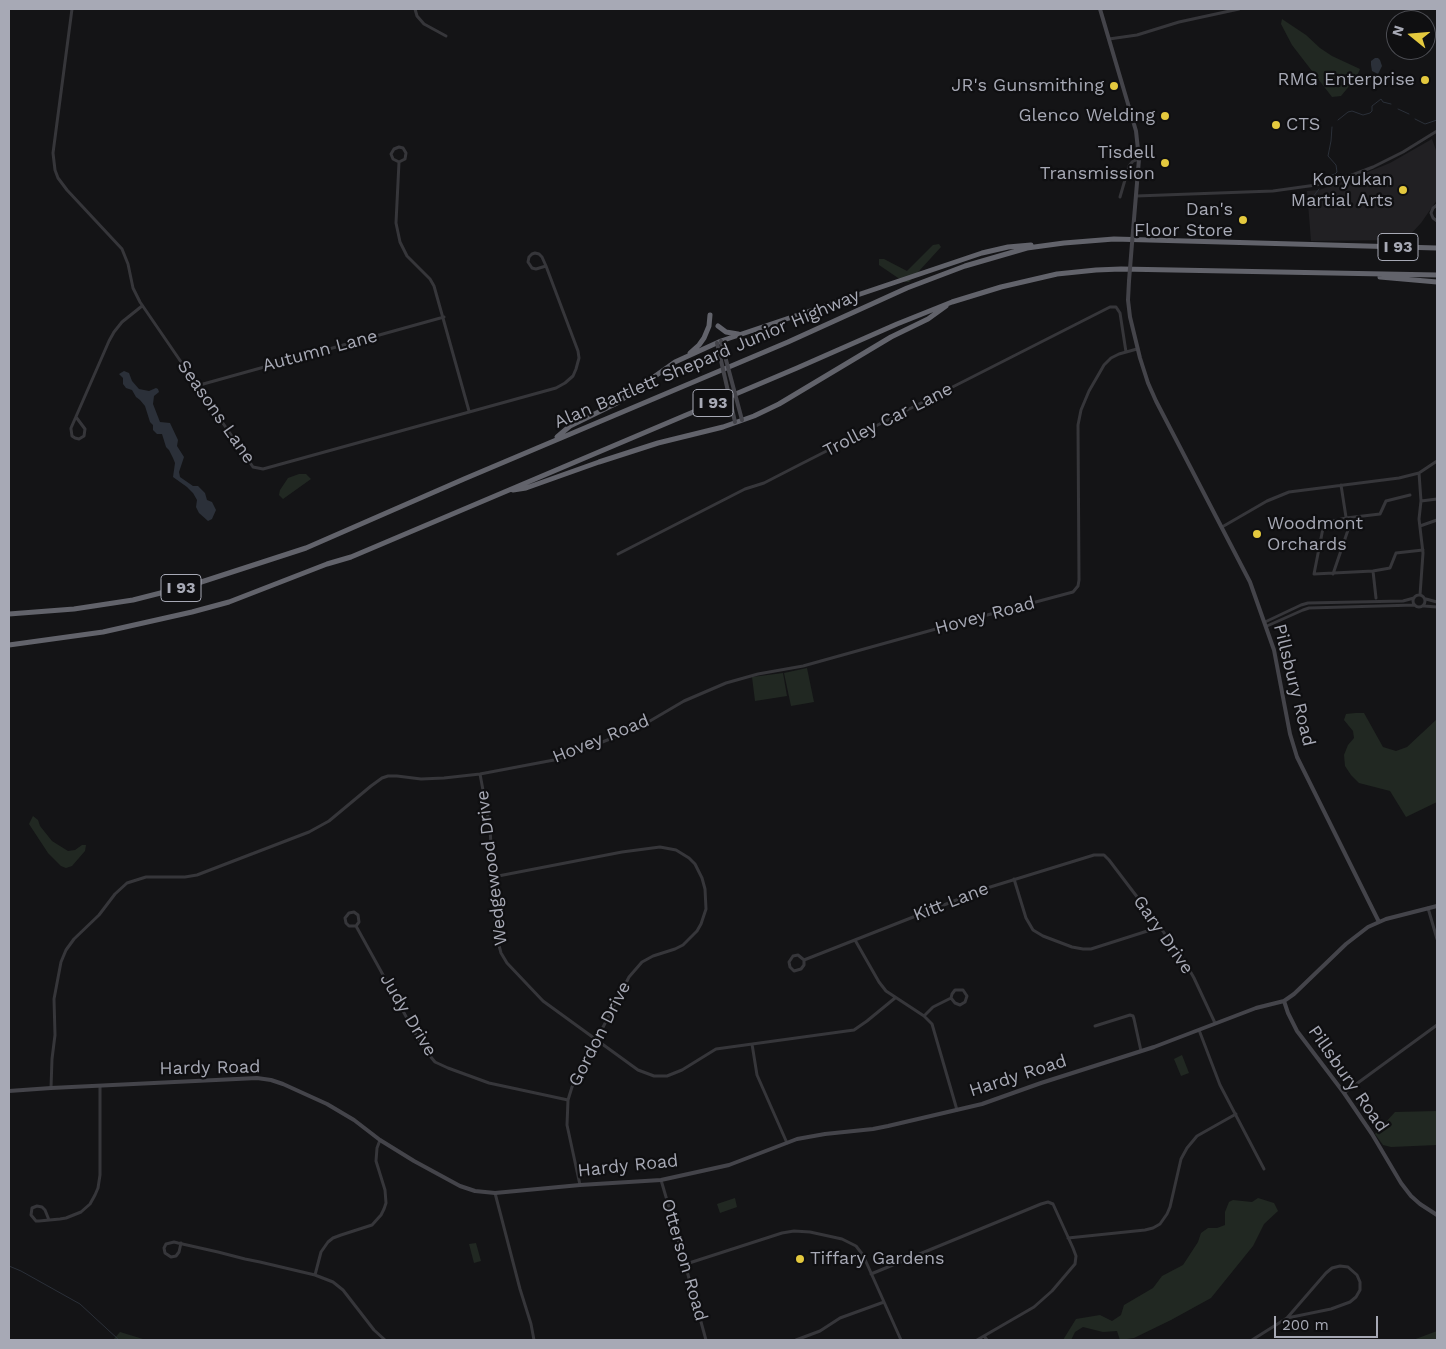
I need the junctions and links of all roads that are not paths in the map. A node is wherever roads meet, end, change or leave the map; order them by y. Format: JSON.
{"nodes":[{"id":1,"x":72,"y":9,"type":"edge"},
{"id":2,"x":415,"y":9,"type":"edge"},
{"id":3,"x":1100,"y":9,"type":"edge"},
{"id":4,"x":1238,"y":9,"type":"edge"},
{"id":5,"x":446,"y":36,"type":"dead end"},
{"id":6,"x":1109,"y":39,"type":"junction"},
{"id":7,"x":1437,"y":131,"type":"edge"},
{"id":8,"x":1139,"y":160,"type":"junction"},
{"id":9,"x":399,"y":162,"type":"junction"},
{"id":10,"x":1136,"y":196,"type":"junction"},
{"id":11,"x":1120,"y":197,"type":"dead end"},
{"id":12,"x":1437,"y":205,"type":"edge"},
{"id":13,"x":1437,"y":221,"type":"edge"},
{"id":14,"x":1044,"y":246,"type":"junction"},
{"id":15,"x":1437,"y":248,"type":"edge"},
{"id":16,"x":546,"y":266,"type":"junction"},
{"id":17,"x":1345,"y":273,"type":"junction"},
{"id":18,"x":1437,"y":274,"type":"edge"},
{"id":19,"x":1437,"y":282,"type":"edge"},
{"id":20,"x":952,"y":302,"type":"junction"},
{"id":21,"x":142,"y":306,"type":"junction"},
{"id":22,"x":710,"y":315,"type":"dead end"},
{"id":23,"x":444,"y":317,"type":"junction"},
{"id":24,"x":718,"y":326,"type":"dead end"},
{"id":25,"x":743,"y":333,"type":"junction"},
{"id":26,"x":719,"y":342,"type":"junction"},
{"id":27,"x":1138,"y":349,"type":"junction"},
{"id":28,"x":1126,"y":352,"type":"junction"},
{"id":29,"x":682,"y":358,"type":"junction"},
{"id":30,"x":196,"y":386,"type":"junction"},
{"id":31,"x":470,"y":411,"type":"junction"},
{"id":32,"x":76,"y":417,"type":"junction"},
{"id":33,"x":742,"y":420,"type":"junction"},
{"id":34,"x":736,"y":422,"type":"junction"},
{"id":35,"x":551,"y":442,"type":"junction"},
{"id":36,"x":1437,"y":461,"type":"edge"},
{"id":37,"x":1419,"y":472,"type":"junction"},
{"id":38,"x":1341,"y":485,"type":"junction"},
{"id":39,"x":507,"y":491,"type":"junction"},
{"id":40,"x":1410,"y":495,"type":"dead end"},
{"id":41,"x":1437,"y":499,"type":"edge"},
{"id":42,"x":1421,"y":500,"type":"junction"},
{"id":43,"x":1346,"y":518,"type":"junction"},
{"id":44,"x":1437,"y":520,"type":"edge"},
{"id":45,"x":1420,"y":526,"type":"junction"},
{"id":46,"x":1222,"y":528,"type":"junction"},
{"id":47,"x":1423,"y":550,"type":"junction"},
{"id":48,"x":618,"y":554,"type":"dead end"},
{"id":49,"x":1373,"y":571,"type":"junction"},
{"id":50,"x":1333,"y":574,"type":"junction"},
{"id":51,"x":1420,"y":595,"type":"junction"},
{"id":52,"x":1376,"y":598,"type":"dead end"},
{"id":53,"x":1414,"y":598,"type":"junction"},
{"id":54,"x":1425,"y":598,"type":"junction"},
{"id":55,"x":1437,"y":602,"type":"edge"},
{"id":56,"x":1415,"y":605,"type":"junction"},
{"id":57,"x":1424,"y":606,"type":"junction"},
{"id":58,"x":1437,"y":607,"type":"edge"},
{"id":59,"x":9,"y":614,"type":"edge"},
{"id":60,"x":1266,"y":624,"type":"junction"},
{"id":61,"x":9,"y":645,"type":"edge"},
{"id":62,"x":480,"y":774,"type":"junction"},
{"id":63,"x":1100,"y":855,"type":"joint"},
{"id":64,"x":493,"y":878,"type":"junction"},
{"id":65,"x":1014,"y":879,"type":"junction"},
{"id":66,"x":1437,"y":906,"type":"edge"},
{"id":67,"x":1428,"y":908,"type":"junction"},
{"id":68,"x":1379,"y":922,"type":"junction"},
{"id":69,"x":356,"y":926,"type":"junction"},
{"id":70,"x":1160,"y":927,"type":"junction"},
{"id":71,"x":1437,"y":939,"type":"edge"},
{"id":72,"x":855,"y":940,"type":"junction"},
{"id":73,"x":804,"y":960,"type":"junction"},
{"id":74,"x":895,"y":998,"type":"junction"},
{"id":75,"x":952,"y":998,"type":"junction"},
{"id":76,"x":1284,"y":1001,"type":"junction"},
{"id":77,"x":924,"y":1016,"type":"junction"},
{"id":78,"x":1215,"y":1023,"type":"junction"},
{"id":79,"x":1437,"y":1025,"type":"edge"},
{"id":80,"x":1095,"y":1026,"type":"dead end"},
{"id":81,"x":1199,"y":1030,"type":"junction"},
{"id":82,"x":596,"y":1040,"type":"junction"},
{"id":83,"x":752,"y":1044,"type":"junction"},
{"id":84,"x":1141,"y":1051,"type":"junction"},
{"id":85,"x":100,"y":1086,"type":"junction"},
{"id":86,"x":51,"y":1088,"type":"junction"},
{"id":87,"x":9,"y":1091,"type":"edge"},
{"id":88,"x":1344,"y":1093,"type":"junction"},
{"id":89,"x":568,"y":1100,"type":"junction"},
{"id":90,"x":957,"y":1110,"type":"junction"},
{"id":91,"x":1236,"y":1114,"type":"junction"},
{"id":92,"x":380,"y":1140,"type":"junction"},
{"id":93,"x":787,"y":1143,"type":"junction"},
{"id":94,"x":1264,"y":1169,"type":"dead end"},
{"id":95,"x":661,"y":1180,"type":"junction"},
{"id":96,"x":580,"y":1185,"type":"junction"},
{"id":97,"x":495,"y":1193,"type":"junction"},
{"id":98,"x":1437,"y":1215,"type":"edge"},
{"id":99,"x":49,"y":1220,"type":"junction"},
{"id":100,"x":1068,"y":1238,"type":"junction"},
{"id":101,"x":181,"y":1243,"type":"junction"},
{"id":102,"x":686,"y":1264,"type":"junction"},
{"id":103,"x":871,"y":1274,"type":"junction"},
{"id":104,"x":315,"y":1275,"type":"junction"},
{"id":105,"x":884,"y":1302,"type":"junction"},
{"id":106,"x":1287,"y":1318,"type":"junction"},
{"id":107,"x":984,"y":1336,"type":"junction"},
{"id":108,"x":385,"y":1340,"type":"edge"},
{"id":109,"x":534,"y":1340,"type":"edge"},
{"id":110,"x":706,"y":1340,"type":"edge"},
{"id":111,"x":796,"y":1340,"type":"edge"},
{"id":112,"x":901,"y":1340,"type":"edge"},
{"id":113,"x":977,"y":1340,"type":"edge"},
{"id":114,"x":987,"y":1340,"type":"edge"},
{"id":115,"x":1252,"y":1340,"type":"edge"}],
"edges":[{"from":1,"to":21,"type":"street","name":"Seasons Lane"},
{"from":2,"to":5,"type":"street"},
{"from":3,"to":6,"type":"street","name":"Pillsbury Road"},
{"from":4,"to":6,"type":"street"},
{"from":6,"to":8,"type":"street","name":"Pillsbury Road"},
{"from":7,"to":10,"type":"street"},
{"from":8,"to":10,"type":"street","name":"Pillsbury Road"},
{"from":8,"to":11,"type":"street"},
{"from":9,"to":9,"type":"street"},
{"from":9,"to":23,"type":"street"},
{"from":10,"to":27,"type":"street","name":"Pillsbury Road","bridge":true},
{"from":12,"to":13,"type":"street"},
{"from":14,"to":15,"type":"highway","name":"Alan Bartlett Shepard Junior Highway","number":"I 93"},
{"from":14,"to":25,"type":"highway"},
{"from":14,"to":35,"type":"highway","name":"Alan Bartlett Shepard Junior Highway","number":"I 93"},
{"from":16,"to":16,"type":"street"},
{"from":16,"to":31,"type":"street","name":"Seasons Lane"},
{"from":17,"to":18,"type":"highway","number":"I 93"},
{"from":17,"to":19,"type":"highway"},
{"from":17,"to":20,"type":"highway","number":"I 93"},
{"from":20,"to":33,"type":"highway"},
{"from":20,"to":39,"type":"highway","number":"I 93"},
{"from":21,"to":30,"type":"street","name":"Seasons Lane"},
{"from":21,"to":32,"type":"street"},
{"from":22,"to":29,"type":"highway"},
{"from":23,"to":30,"type":"street","name":"Autumn Lane"},
{"from":23,"to":31,"type":"street"},
{"from":24,"to":25,"type":"highway"},
{"from":25,"to":26,"type":"highway"},
{"from":26,"to":29,"type":"highway"},
{"from":26,"to":33,"type":"street","bridge":true},
{"from":26,"to":34,"type":"street","bridge":true},
{"from":27,"to":28,"type":"street","name":"Hovey Road"},
{"from":27,"to":46,"type":"street","name":"Pillsbury Road"},
{"from":28,"to":48,"type":"street","name":"Trolley Car Lane"},
{"from":28,"to":62,"type":"street","name":"Hovey Road"},
{"from":29,"to":35,"type":"highway"},
{"from":30,"to":31,"type":"street","name":"Seasons Lane"},
{"from":32,"to":32,"type":"street"},
{"from":33,"to":34,"type":"highway"},
{"from":34,"to":39,"type":"highway"},
{"from":35,"to":59,"type":"highway","name":"Alan Bartlett Shepard Junior Highway","number":"I 93"},
{"from":36,"to":37,"type":"street"},
{"from":37,"to":38,"type":"street"},
{"from":37,"to":42,"type":"street"},
{"from":38,"to":43,"type":"street"},
{"from":38,"to":46,"type":"street"},
{"from":39,"to":61,"type":"highway","number":"I 93"},
{"from":40,"to":43,"type":"street"},
{"from":41,"to":42,"type":"street"},
{"from":42,"to":45,"type":"street"},
{"from":43,"to":50,"type":"street"},
{"from":43,"to":50,"type":"street"},
{"from":44,"to":45,"type":"street"},
{"from":45,"to":47,"type":"street"},
{"from":46,"to":60,"type":"street","name":"Pillsbury Road"},
{"from":47,"to":49,"type":"street"},
{"from":47,"to":51,"type":"street"},
{"from":49,"to":50,"type":"street"},
{"from":49,"to":52,"type":"street"},
{"from":51,"to":53,"type":"street"},
{"from":51,"to":54,"type":"street"},
{"from":53,"to":56,"type":"street"},
{"from":53,"to":60,"type":"street"},
{"from":54,"to":55,"type":"street"},
{"from":54,"to":57,"type":"street"},
{"from":56,"to":57,"type":"street"},
{"from":56,"to":60,"type":"street"},
{"from":57,"to":58,"type":"street"},
{"from":60,"to":68,"type":"street","name":"Pillsbury Road"},
{"from":62,"to":64,"type":"street","name":"Wedgewood Drive"},
{"from":62,"to":86,"type":"street","name":"Hovey Road"},
{"from":63,"to":65,"type":"street","name":"Kitt Lane"},
{"from":63,"to":70,"type":"street","name":"Gary Drive"},
{"from":64,"to":82,"type":"street","name":"Wedgewood Drive"},
{"from":64,"to":82,"type":"street","name":"Gordon Drive"},
{"from":65,"to":70,"type":"street"},
{"from":65,"to":72,"type":"street","name":"Kitt Lane"},
{"from":66,"to":67,"type":"street"},
{"from":67,"to":68,"type":"street"},
{"from":67,"to":71,"type":"street"},
{"from":68,"to":76,"type":"street"},
{"from":69,"to":69,"type":"street","name":"Judy Drive"},
{"from":69,"to":89,"type":"street","name":"Judy Drive"},
{"from":70,"to":78,"type":"street","name":"Gary Drive"},
{"from":72,"to":73,"type":"street","name":"Kitt Lane"},
{"from":72,"to":74,"type":"street"},
{"from":73,"to":73,"type":"street","name":"Kitt Lane"},
{"from":74,"to":77,"type":"street"},
{"from":74,"to":83,"type":"street","name":"Wedgewood Drive"},
{"from":75,"to":75,"type":"street"},
{"from":75,"to":77,"type":"street"},
{"from":76,"to":78,"type":"street","name":"Hardy Road"},
{"from":76,"to":88,"type":"street","name":"Pillsbury Road"},
{"from":77,"to":90,"type":"street"},
{"from":78,"to":81,"type":"street","name":"Hardy Road"},
{"from":79,"to":88,"type":"street"},
{"from":80,"to":84,"type":"street"},
{"from":81,"to":84,"type":"street","name":"Hardy Road"},
{"from":81,"to":91,"type":"street"},
{"from":82,"to":83,"type":"street","name":"Wedgewood Drive"},
{"from":82,"to":89,"type":"street","name":"Gordon Drive"},
{"from":83,"to":93,"type":"street"},
{"from":84,"to":90,"type":"street","name":"Hardy Road"},
{"from":85,"to":86,"type":"street","name":"Hardy Road"},
{"from":85,"to":92,"type":"street","name":"Hardy Road"},
{"from":85,"to":99,"type":"street"},
{"from":86,"to":87,"type":"street","name":"Hardy Road"},
{"from":88,"to":98,"type":"street","name":"Pillsbury Road"},
{"from":89,"to":96,"type":"street","name":"Gordon Drive"},
{"from":90,"to":93,"type":"street","name":"Hardy Road"},
{"from":91,"to":94,"type":"street"},
{"from":91,"to":100,"type":"street"},
{"from":92,"to":97,"type":"street","name":"Hardy Road"},
{"from":92,"to":104,"type":"street"},
{"from":93,"to":95,"type":"street","name":"Hardy Road"},
{"from":95,"to":96,"type":"street","name":"Hardy Road"},
{"from":95,"to":102,"type":"street","name":"Otterson Road"},
{"from":96,"to":97,"type":"street","name":"Hardy Road"},
{"from":97,"to":109,"type":"street"},
{"from":99,"to":99,"type":"street"},
{"from":100,"to":103,"type":"street"},
{"from":100,"to":107,"type":"street"},
{"from":101,"to":101,"type":"street"},
{"from":101,"to":104,"type":"street"},
{"from":102,"to":103,"type":"street"},
{"from":102,"to":110,"type":"street","name":"Otterson Road"},
{"from":103,"to":105,"type":"street"},
{"from":104,"to":108,"type":"street"},
{"from":105,"to":111,"type":"street"},
{"from":105,"to":112,"type":"street"},
{"from":106,"to":106,"type":"street"},
{"from":106,"to":115,"type":"street"},
{"from":107,"to":113,"type":"street"},
{"from":107,"to":114,"type":"street"}]}
